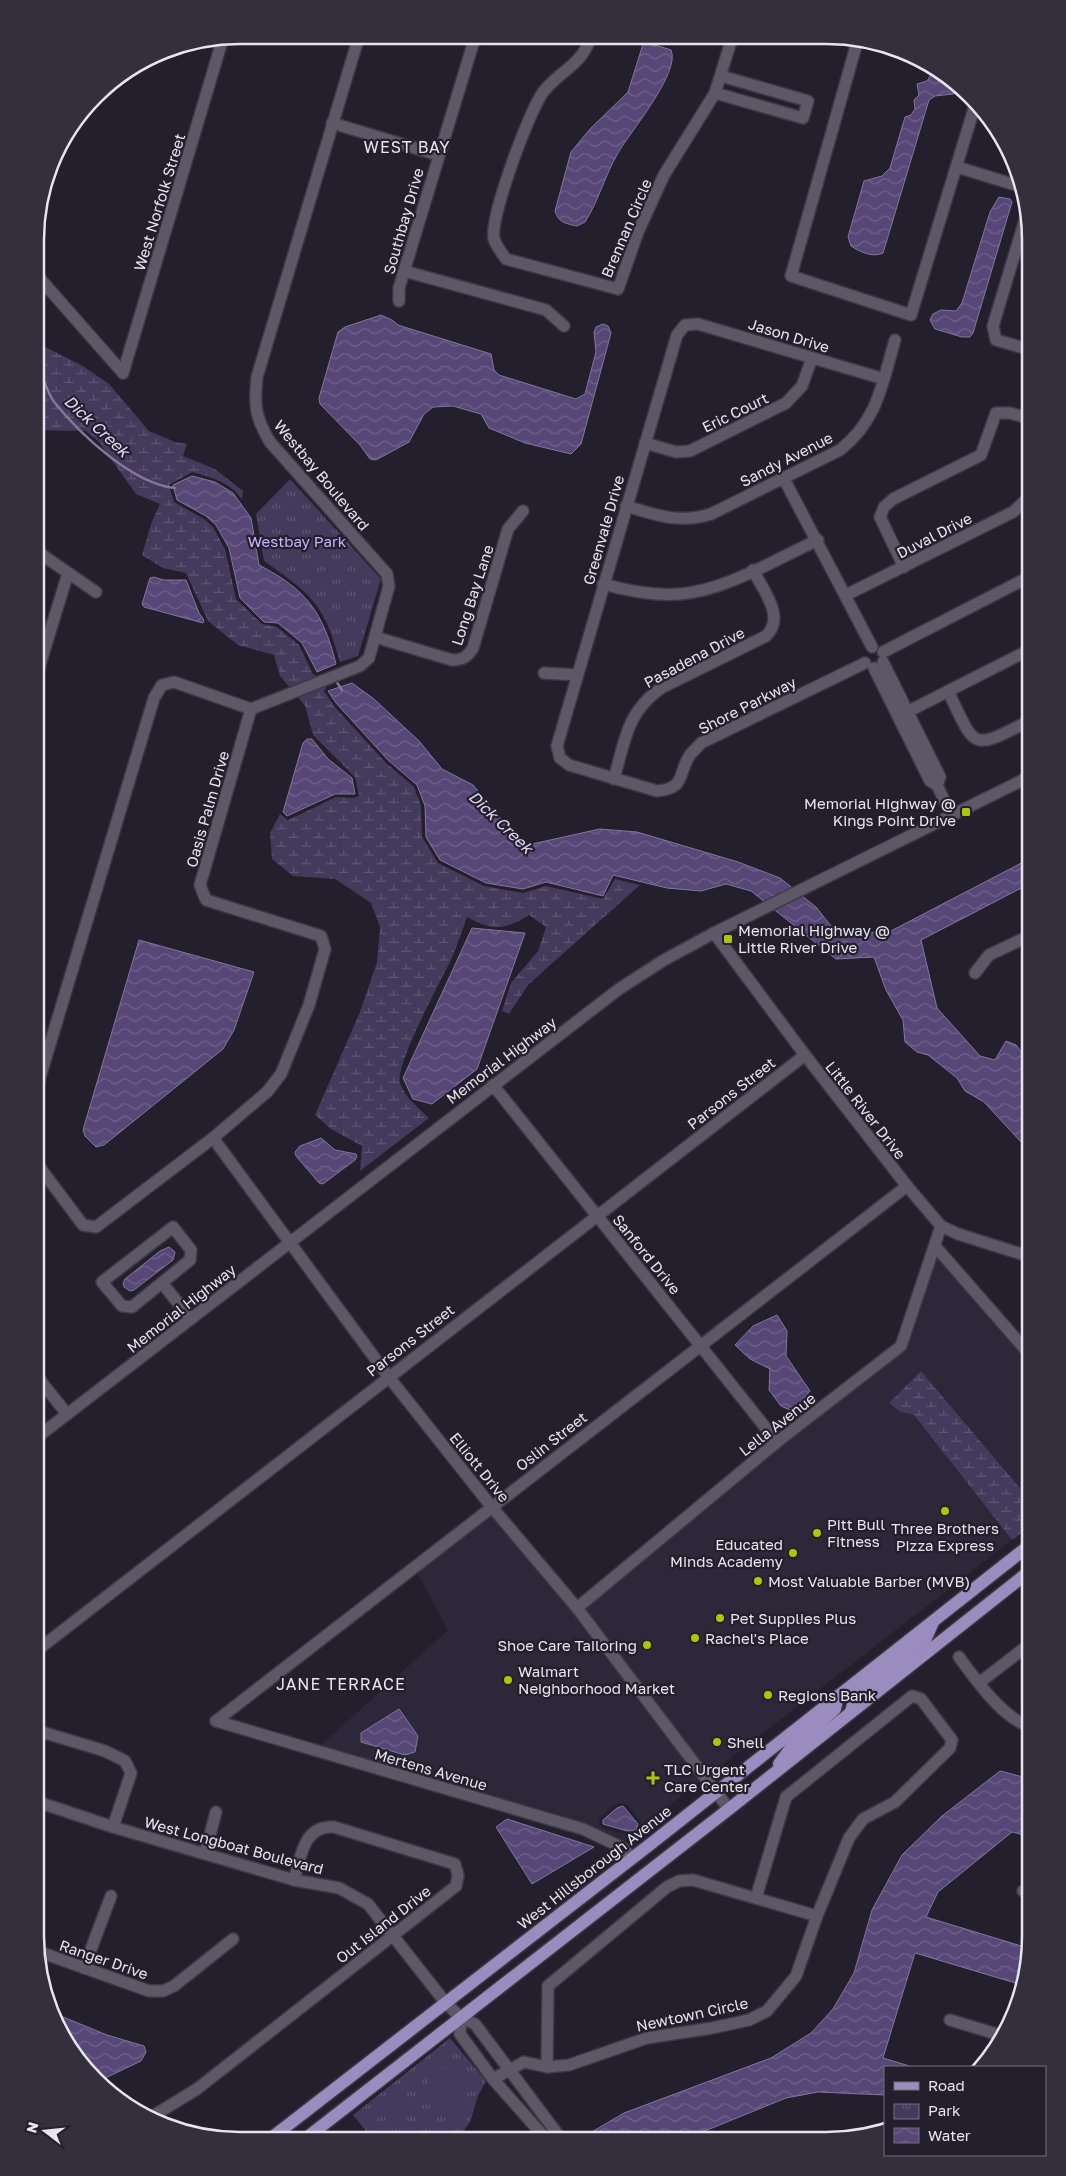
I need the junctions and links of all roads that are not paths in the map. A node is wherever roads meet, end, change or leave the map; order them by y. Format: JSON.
{"nodes":[{"id":1,"x":221,"y":44,"type":"edge"},
{"id":2,"x":357,"y":44,"type":"edge"},
{"id":3,"x":473,"y":44,"type":"edge"},
{"id":4,"x":587,"y":44,"type":"edge"},
{"id":5,"x":730,"y":44,"type":"edge"},
{"id":6,"x":856,"y":46,"type":"edge"},
{"id":7,"x":721,"y":76,"type":"junction"},
{"id":8,"x":715,"y":93,"type":"junction"},
{"id":9,"x":974,"y":110,"type":"edge"},
{"id":10,"x":332,"y":123,"type":"junction"},
{"id":11,"x":438,"y":155,"type":"junction"},
{"id":12,"x":957,"y":167,"type":"junction"},
{"id":13,"x":1014,"y":184,"type":"edge"},
{"id":14,"x":1022,"y":230,"type":"edge"},
{"id":15,"x":404,"y":271,"type":"junction"},
{"id":16,"x":44,"y":282,"type":"edge"},
{"id":17,"x":399,"y":301,"type":"dead end"},
{"id":18,"x":564,"y":326,"type":"dead end"},
{"id":19,"x":685,"y":326,"type":"joint"},
{"id":20,"x":895,"y":340,"type":"dead end"},
{"id":21,"x":1022,"y":347,"type":"edge"},
{"id":22,"x":812,"y":358,"type":"junction"},
{"id":23,"x":884,"y":379,"type":"junction"},
{"id":24,"x":1022,"y":416,"type":"edge"},
{"id":25,"x":645,"y":443,"type":"junction"},
{"id":26,"x":784,"y":477,"type":"junction"},
{"id":27,"x":1022,"y":504,"type":"edge"},
{"id":28,"x":626,"y":506,"type":"junction"},
{"id":29,"x":523,"y":511,"type":"dead end"},
{"id":30,"x":818,"y":540,"type":"junction"},
{"id":31,"x":44,"y":556,"type":"edge"},
{"id":32,"x":904,"y":567,"type":"junction"},
{"id":33,"x":753,"y":570,"type":"junction"},
{"id":34,"x":68,"y":573,"type":"junction"},
{"id":35,"x":1022,"y":581,"type":"edge"},
{"id":36,"x":603,"y":584,"type":"junction"},
{"id":37,"x":96,"y":592,"type":"dead end"},
{"id":38,"x":846,"y":595,"type":"junction"},
{"id":39,"x":375,"y":637,"type":"junction"},
{"id":40,"x":872,"y":647,"type":"junction"},
{"id":41,"x":44,"y":652,"type":"edge"},
{"id":42,"x":1022,"y":654,"type":"edge"},
{"id":43,"x":876,"y":661,"type":"junction"},
{"id":44,"x":544,"y":673,"type":"dead end"},
{"id":45,"x":577,"y":675,"type":"junction"},
{"id":46,"x":948,"y":691,"type":"junction"},
{"id":47,"x":251,"y":709,"type":"junction"},
{"id":48,"x":907,"y":712,"type":"junction"},
{"id":49,"x":1022,"y":724,"type":"edge"},
{"id":50,"x":556,"y":746,"type":"joint"},
{"id":51,"x":614,"y":779,"type":"junction"},
{"id":52,"x":1022,"y":780,"type":"edge"},
{"id":53,"x":937,"y":785,"type":"junction"},
{"id":54,"x":951,"y":815,"type":"junction"},
{"id":55,"x":714,"y":933,"type":"junction"},
{"id":56,"x":1022,"y":940,"type":"edge"},
{"id":57,"x":975,"y":973,"type":"dead end"},
{"id":58,"x":805,"y":1055,"type":"junction"},
{"id":59,"x":44,"y":1064,"type":"edge"},
{"id":60,"x":493,"y":1085,"type":"junction"},
{"id":61,"x":213,"y":1138,"type":"junction"},
{"id":62,"x":44,"y":1173,"type":"edge"},
{"id":63,"x":906,"y":1186,"type":"junction"},
{"id":64,"x":596,"y":1215,"type":"junction"},
{"id":65,"x":941,"y":1226,"type":"junction"},
{"id":66,"x":290,"y":1242,"type":"junction"},
{"id":67,"x":935,"y":1246,"type":"junction"},
{"id":68,"x":1022,"y":1254,"type":"edge"},
{"id":69,"x":162,"y":1284,"type":"junction"},
{"id":70,"x":190,"y":1319,"type":"junction"},
{"id":71,"x":701,"y":1345,"type":"junction"},
{"id":72,"x":1022,"y":1346,"type":"edge"},
{"id":73,"x":388,"y":1376,"type":"junction"},
{"id":74,"x":44,"y":1385,"type":"edge"},
{"id":75,"x":67,"y":1414,"type":"junction"},
{"id":76,"x":44,"y":1432,"type":"edge"},
{"id":77,"x":777,"y":1442,"type":"junction"},
{"id":78,"x":491,"y":1506,"type":"junction"},
{"id":79,"x":1022,"y":1551,"type":"edge"},
{"id":80,"x":1022,"y":1577,"type":"edge"},
{"id":81,"x":577,"y":1608,"type":"junction"},
{"id":82,"x":934,"y":1620,"type":"junction"},
{"id":83,"x":44,"y":1645,"type":"edge"},
{"id":84,"x":1022,"y":1650,"type":"edge"},
{"id":85,"x":959,"y":1657,"type":"dead end"},
{"id":86,"x":979,"y":1683,"type":"junction"},
{"id":87,"x":838,"y":1696,"type":"junction"},
{"id":88,"x":851,"y":1712,"type":"junction"},
{"id":89,"x":216,"y":1721,"type":"joint"},
{"id":90,"x":1022,"y":1724,"type":"edge"},
{"id":91,"x":44,"y":1733,"type":"edge"},
{"id":92,"x":770,"y":1777,"type":"junction"},
{"id":93,"x":716,"y":1792,"type":"junction"},
{"id":94,"x":44,"y":1804,"type":"edge"},
{"id":95,"x":729,"y":1809,"type":"junction"},
{"id":96,"x":216,"y":1812,"type":"dead end"},
{"id":97,"x":113,"y":1827,"type":"junction"},
{"id":98,"x":204,"y":1854,"type":"junction"},
{"id":99,"x":632,"y":1858,"type":"junction"},
{"id":100,"x":294,"y":1880,"type":"junction"},
{"id":101,"x":110,"y":1896,"type":"dead end"},
{"id":102,"x":756,"y":1898,"type":"junction"},
{"id":103,"x":817,"y":1916,"type":"junction"},
{"id":104,"x":393,"y":1936,"type":"junction"},
{"id":105,"x":233,"y":1940,"type":"dead end"},
{"id":106,"x":44,"y":1953,"type":"edge"},
{"id":107,"x":84,"y":1968,"type":"junction"},
{"id":108,"x":445,"y":2002,"type":"junction"},
{"id":109,"x":461,"y":2018,"type":"junction"},
{"id":110,"x":950,"y":2020,"type":"dead end"},
{"id":111,"x":996,"y":2034,"type":"edge"},
{"id":112,"x":548,"y":2067,"type":"junction"},
{"id":113,"x":511,"y":2069,"type":"junction"},
{"id":114,"x":493,"y":2078,"type":"junction"},
{"id":115,"x":157,"y":2114,"type":"edge"},
{"id":116,"x":279,"y":2132,"type":"edge"},
{"id":117,"x":316,"y":2132,"type":"edge"},
{"id":118,"x":545,"y":2132,"type":"edge"},
{"id":119,"x":546,"y":2132,"type":"edge"}],
"edges":[{"from":1,"to":16,"type":"street","name":"West Norfolk Street"},
{"from":2,"to":10,"type":"street","name":"Westbay Boulevard"},
{"from":3,"to":11,"type":"street","name":"Southbay Drive"},
{"from":4,"to":8,"type":"street","name":"Brennan Circle"},
{"from":5,"to":7,"type":"street","name":"Brennan Circle"},
{"from":6,"to":12,"type":"street"},
{"from":7,"to":8,"type":"street","name":"Brennan Circle"},
{"from":7,"to":8,"type":"street"},
{"from":9,"to":12,"type":"street"},
{"from":10,"to":11,"type":"street"},
{"from":10,"to":39,"type":"street","name":"Westbay Boulevard"},
{"from":11,"to":15,"type":"street","name":"Southbay Drive"},
{"from":12,"to":13,"type":"street"},
{"from":14,"to":21,"type":"street"},
{"from":15,"to":17,"type":"street","name":"Southbay Drive"},
{"from":15,"to":18,"type":"street"},
{"from":19,"to":22,"type":"street","name":"Jason Drive"},
{"from":19,"to":25,"type":"street","name":"Greenvale Drive"},
{"from":20,"to":23,"type":"street","name":"Sandy Avenue"},
{"from":22,"to":23,"type":"street","name":"Jason Drive"},
{"from":22,"to":25,"type":"street","name":"Eric Court"},
{"from":23,"to":26,"type":"street","name":"Sandy Avenue"},
{"from":24,"to":32,"type":"street"},
{"from":25,"to":28,"type":"street","name":"Greenvale Drive"},
{"from":26,"to":28,"type":"street","name":"Sandy Avenue"},
{"from":26,"to":30,"type":"street"},
{"from":27,"to":32,"type":"street","name":"Duval Drive"},
{"from":28,"to":36,"type":"street","name":"Greenvale Drive"},
{"from":29,"to":39,"type":"street","name":"Long Bay Lane"},
{"from":30,"to":33,"type":"street"},
{"from":30,"to":38,"type":"street"},
{"from":31,"to":34,"type":"street"},
{"from":32,"to":38,"type":"street","name":"Duval Drive"},
{"from":33,"to":36,"type":"street"},
{"from":33,"to":51,"type":"street","name":"Pasadena Drive"},
{"from":34,"to":37,"type":"street"},
{"from":34,"to":41,"type":"street"},
{"from":35,"to":43,"type":"street","name":"Shore Parkway"},
{"from":36,"to":45,"type":"street","name":"Greenvale Drive"},
{"from":38,"to":40,"type":"street"},
{"from":39,"to":47,"type":"street","name":"Westbay Boulevard"},
{"from":40,"to":43,"type":"street"},
{"from":40,"to":43,"type":"street"},
{"from":42,"to":46,"type":"street"},
{"from":43,"to":48,"type":"street"},
{"from":43,"to":51,"type":"street","name":"Shore Parkway"},
{"from":43,"to":53,"type":"street"},
{"from":44,"to":45,"type":"street"},
{"from":45,"to":50,"type":"street","name":"Greenvale Drive"},
{"from":46,"to":48,"type":"street"},
{"from":46,"to":49,"type":"street"},
{"from":47,"to":59,"type":"street"},
{"from":47,"to":61,"type":"street","name":"Oasis Palm Drive"},
{"from":48,"to":53,"type":"street"},
{"from":50,"to":51,"type":"street","name":"Shore Parkway"},
{"from":52,"to":54,"type":"street","name":"Memorial Highway"},
{"from":53,"to":54,"type":"street"},
{"from":54,"to":55,"type":"street","name":"Memorial Highway"},
{"from":55,"to":58,"type":"street","name":"Little River Drive"},
{"from":55,"to":60,"type":"street","name":"Memorial Highway"},
{"from":56,"to":57,"type":"street"},
{"from":58,"to":63,"type":"street","name":"Little River Drive"},
{"from":58,"to":64,"type":"street","name":"Parsons Street"},
{"from":60,"to":64,"type":"street","name":"Sanford Drive"},
{"from":60,"to":66,"type":"street","name":"Memorial Highway"},
{"from":61,"to":62,"type":"street","name":"Oasis Palm Drive"},
{"from":61,"to":66,"type":"street","name":"Elliott Drive"},
{"from":63,"to":65,"type":"street","name":"Little River Drive"},
{"from":63,"to":71,"type":"street","name":"Oslin Street"},
{"from":64,"to":71,"type":"street","name":"Sanford Drive"},
{"from":64,"to":73,"type":"street","name":"Parsons Street"},
{"from":65,"to":67,"type":"street","name":"Lella Avenue"},
{"from":65,"to":68,"type":"street","name":"Little River Drive"},
{"from":66,"to":70,"type":"street","name":"Memorial Highway"},
{"from":66,"to":73,"type":"street","name":"Elliott Drive"},
{"from":67,"to":72,"type":"street"},
{"from":67,"to":77,"type":"street","name":"Lella Avenue"},
{"from":69,"to":69,"type":"street"},
{"from":69,"to":70,"type":"street"},
{"from":70,"to":75,"type":"street","name":"Memorial Highway"},
{"from":71,"to":77,"type":"street","name":"Sanford Drive"},
{"from":71,"to":78,"type":"street","name":"Oslin Street"},
{"from":73,"to":78,"type":"street","name":"Elliott Drive"},
{"from":73,"to":83,"type":"street","name":"Parsons Street"},
{"from":74,"to":75,"type":"street"},
{"from":75,"to":76,"type":"street","name":"Memorial Highway"},
{"from":77,"to":81,"type":"street","name":"Lella Avenue"},
{"from":78,"to":81,"type":"street","name":"Elliott Drive"},
{"from":78,"to":89,"type":"street","name":"Oslin Street"},
{"from":79,"to":82,"type":"main road","name":"West Hillsborough Avenue"},
{"from":80,"to":88,"type":"main road"},
{"from":81,"to":93,"type":"street","name":"Elliott Drive"},
{"from":82,"to":87,"type":"main road","name":"West Hillsborough Avenue"},
{"from":82,"to":88,"type":"main road"},
{"from":84,"to":86,"type":"street"},
{"from":85,"to":86,"type":"street"},
{"from":86,"to":90,"type":"street"},
{"from":87,"to":92,"type":"main road"},
{"from":87,"to":93,"type":"main road","name":"West Hillsborough Avenue"},
{"from":88,"to":92,"type":"main road"},
{"from":89,"to":99,"type":"street","name":"Mertens Avenue"},
{"from":91,"to":97,"type":"street"},
{"from":92,"to":95,"type":"main road"},
{"from":93,"to":95,"type":"street","name":"Elliott Drive"},
{"from":93,"to":99,"type":"main road","name":"West Hillsborough Avenue"},
{"from":94,"to":97,"type":"street","name":"West Longboat Boulevard"},
{"from":95,"to":109,"type":"main road"},
{"from":96,"to":98,"type":"street"},
{"from":97,"to":98,"type":"street","name":"West Longboat Boulevard"},
{"from":98,"to":100,"type":"street","name":"West Longboat Boulevard"},
{"from":99,"to":108,"type":"main road","name":"West Hillsborough Avenue"},
{"from":100,"to":104,"type":"street","name":"West Longboat Boulevard"},
{"from":100,"to":104,"type":"street","name":"Out Island Drive"},
{"from":101,"to":107,"type":"street"},
{"from":102,"to":103,"type":"street"},
{"from":102,"to":103,"type":"street","name":"Newtown Circle"},
{"from":102,"to":112,"type":"street"},
{"from":103,"to":112,"type":"street","name":"Newtown Circle"},
{"from":104,"to":108,"type":"street","name":"West Longboat Boulevard"},
{"from":104,"to":115,"type":"street","name":"Out Island Drive"},
{"from":105,"to":107,"type":"street","name":"Ranger Drive"},
{"from":106,"to":107,"type":"street","name":"Ranger Drive"},
{"from":108,"to":109,"type":"street","name":"West Longboat Boulevard"},
{"from":108,"to":116,"type":"main road","name":"West Hillsborough Avenue"},
{"from":109,"to":113,"type":"street","name":"West Longboat Boulevard"},
{"from":109,"to":114,"type":"street","name":"West Longboat Boulevard"},
{"from":109,"to":117,"type":"main road"},
{"from":110,"to":111,"type":"street"},
{"from":112,"to":113,"type":"street","name":"Newtown Circle"},
{"from":113,"to":114,"type":"street","name":"Newtown Circle"},
{"from":113,"to":119,"type":"street","name":"West Longboat Boulevard"},
{"from":114,"to":118,"type":"street","name":"West Longboat Boulevard"}]}
